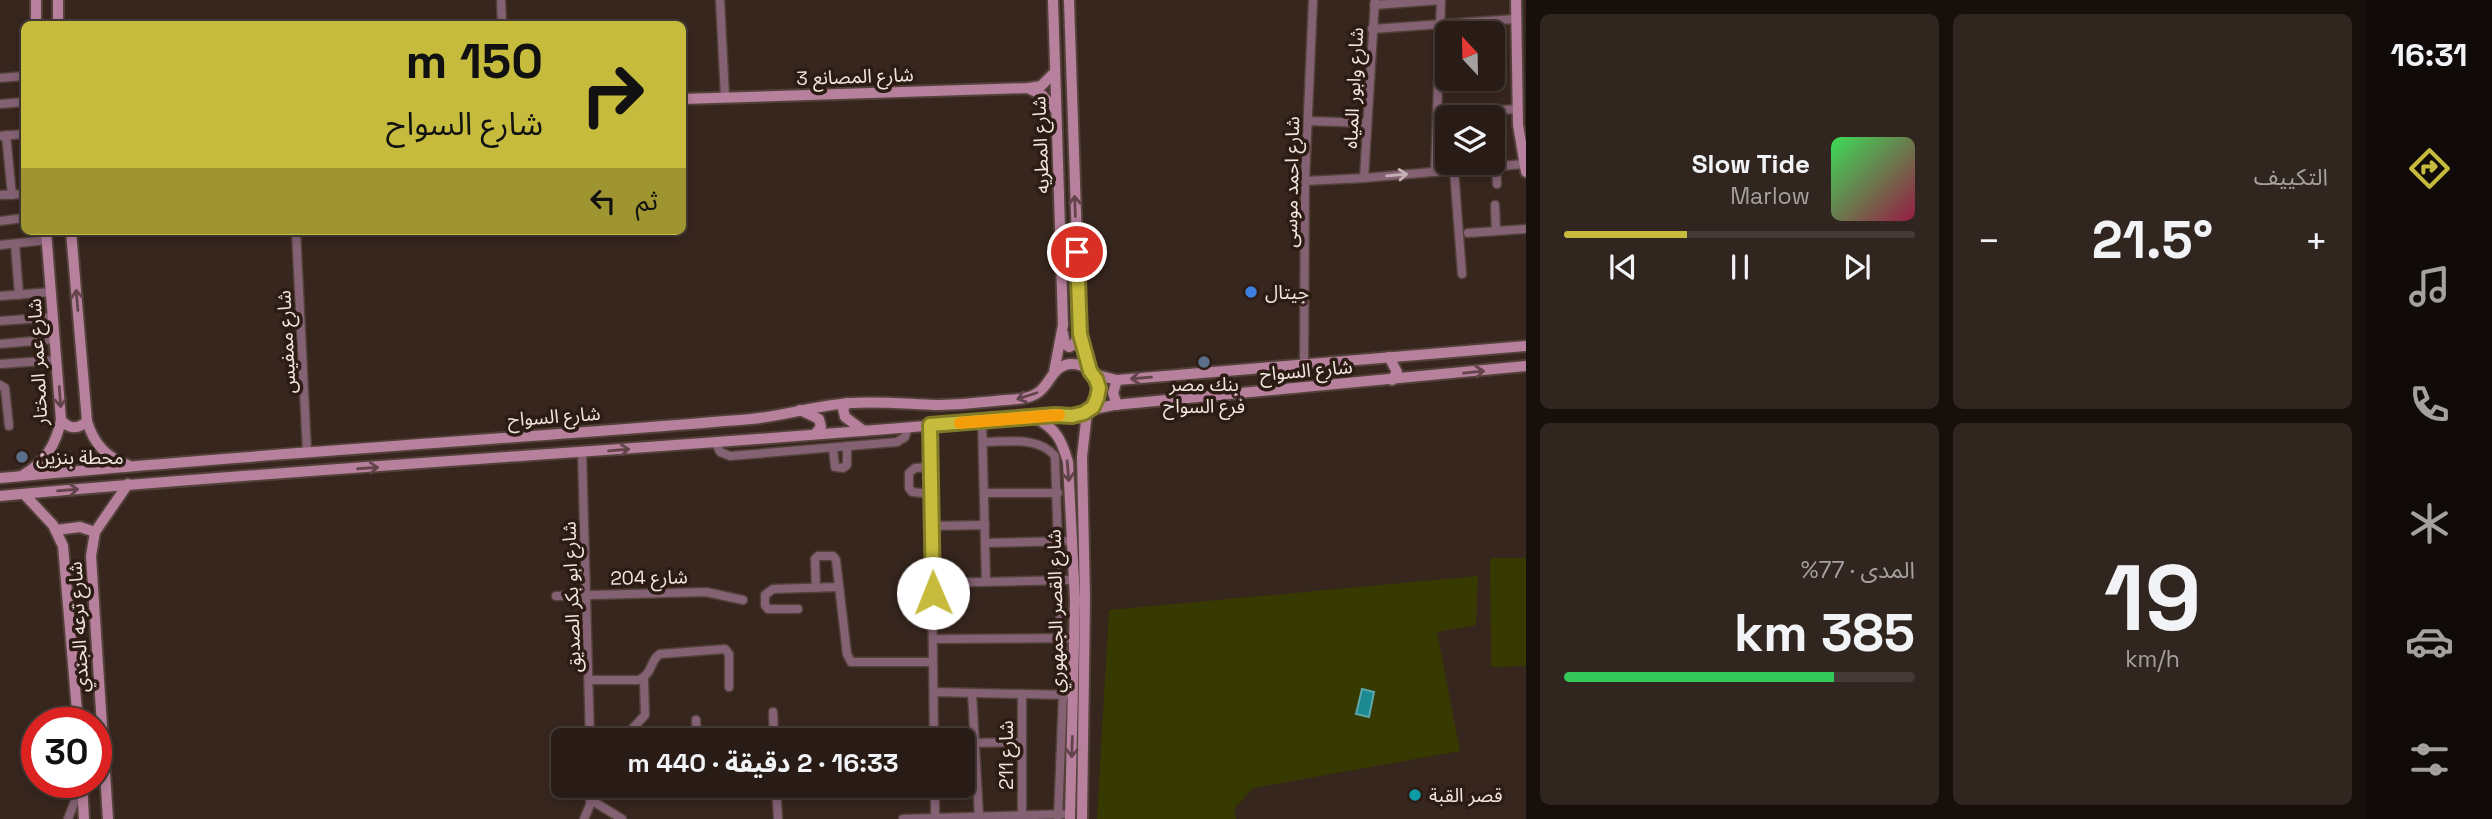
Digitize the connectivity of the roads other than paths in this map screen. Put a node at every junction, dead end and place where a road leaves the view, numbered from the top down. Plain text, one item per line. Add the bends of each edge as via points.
1 (36, 0) edge
2 (58, 0) edge
3 (501, 0) edge
4 (720, 0) edge
5 (1053, 0) edge
6 (1069, 0) edge
7 (1312, 0) edge
8 (1441, 0) edge
9 (1516, 0) edge
10 (1374, 3) edge
11 (1516, 19) junction
12 (36, 21) edge
13 (58, 21) edge
14 (502, 21) edge
15 (1440, 21) edge
16 (1486, 21) edge
17 (1435, 24) edge
18 (1372, 29) junction
19 (1520, 33) edge
20 (1055, 72) junction
21 (21, 76) edge
22 (0, 78) edge
23 (1028, 88) junction
24 (725, 97) junction
25 (686, 99) edge
26 (21, 102) edge
27 (0, 104) edge
28 (1518, 109) junction
29 (1057, 110) junction
30 (1505, 110) edge
31 (1308, 121) junction
32 (1522, 121) edge
33 (1367, 123) junction
34 (21, 134) edge
35 (3, 135) edge
36 (1525, 165) edge
37 (1505, 166) edge
38 (1435, 172) edge
39 (1454, 175) edge
40 (1496, 175) edge
41 (1364, 178) junction
42 (1305, 181) junction
43 (1497, 184) dead end
44 (21, 194) edge
45 (0, 195) edge
46 (12, 195) junction
47 (1495, 205) dead end
48 (21, 218) edge
49 (0, 220) edge
50 (1526, 229) edge
51 (1496, 231) junction
52 (1468, 233) dead end
53 (71, 235) edge
54 (296, 235) edge
55 (47, 236) edge
56 (15, 244) junction
57 (0, 245) edge
58 (1462, 274) dead end
59 (51, 292) junction
60 (19, 295) junction
61 (0, 296) edge
62 (53, 317) junction
63 (0, 321) edge
64 (1062, 331) junction
65 (1080, 334) junction
66 (55, 339) junction
67 (0, 344) edge
68 (1526, 346) edge
69 (1425, 354) junction
70 (1389, 357) junction
71 (57, 360) junction
72 (0, 364) edge
73 (1304, 364) junction
74 (1526, 366) edge
75 (1054, 372) junction
76 (1091, 372) junction
77 (1430, 376) junction
78 (1117, 380) junction
79 (1392, 380) junction
80 (0, 385) edge
81 (846, 403) junction
82 (1117, 405) junction
83 (800, 410) junction
84 (1088, 411) junction
85 (1034, 417) junction
86 (61, 420) junction
87 (87, 421) junction
88 (982, 422) junction
89 (930, 425) junction
90 (9, 426) dead end
91 (908, 427) junction
92 (864, 431) junction
93 (815, 435) junction
94 (1072, 436) junction
95 (983, 442) junction
96 (716, 443) junction
97 (846, 446) junction
98 (833, 448) junction
99 (307, 452) junction
100 (582, 453) junction
101 (265, 455) junction
102 (134, 467) junction
103 (931, 467) junction
104 (327, 470) junction
105 (277, 474) junction
106 (22, 476) junction
107 (0, 478) edge
108 (128, 484) junction
109 (1058, 492) junction
110 (984, 493) junction
111 (24, 494) junction
112 (931, 494) junction
113 (0, 496) edge
114 (985, 525) junction
115 (932, 526) junction
116 (56, 530) junction
117 (95, 532) junction
118 (1059, 541) junction
119 (1072, 541) junction
120 (985, 544) junction
121 (1060, 580) junction
122 (1074, 580) junction
123 (986, 581) junction
124 (932, 583) junction
125 (839, 587) junction
126 (816, 588) junction
127 (587, 595) junction
128 (556, 596) dead end
129 (743, 600) dead end
130 (798, 609) dead end
131 (1062, 638) junction
132 (1075, 638) junction
133 (933, 639) junction
134 (933, 662) junction
135 (642, 678) junction
136 (589, 680) junction
137 (729, 687) dead end
138 (934, 692) junction
139 (972, 693) junction
140 (1022, 694) junction
141 (1068, 695) junction
142 (77, 707) edge
143 (98, 707) edge
144 (773, 712) dead end
145 (696, 720) dead end
146 (590, 728) edge
147 (632, 728) edge
148 (696, 728) edge
149 (774, 728) edge
150 (934, 728) edge
151 (974, 728) edge
152 (1022, 742) junction
153 (975, 743) joint
154 (76, 798) edge
155 (82, 798) edge
156 (106, 798) edge
157 (777, 798) edge
158 (935, 798) edge
159 (591, 800) joint
160 (1022, 815) junction
161 (1058, 816) edge
162 (1070, 816) edge
163 (979, 817) junction
164 (935, 818) edge
165 (1007, 818) edge
166 (68, 819) edge
167 (84, 819) edge
168 (108, 819) edge
169 (584, 819) edge
170 (622, 819) edge
171 (778, 819) edge
172 (902, 819) edge
173 (911, 819) edge
174 (1082, 819) edge

1 - 12 main road
2 - 13 main road
3 - 14 street
4 - 24 street
5 - 20 main road, شارع المطريه
65 -> 6 main road, شارع المطريه
7 - 31 street, شارع احمد موسى
8 - 10 street
8 - 15 street
9 - 11 main road
10 - 18 street, شارع وابور المياه
11 - 16 street
11 - 19 main road
17 - 18 street
18 - 33 street, شارع وابور المياه
19 - 28 main road
20 - 23 main road, شارع المصانع 3 via 1041,86
20 - 29 main road, شارع المطريه
21 - 22 street
23 - 24 main road, شارع المصانع 3
23 - 29 main road
24 - 25 main road, شارع المصانع 3
26 - 27 street
28 - 30 street
28 - 32 main road
29 - 64 main road, شارع المطريه
31 - 33 street
31 - 42 street, شارع احمد موسى
32 - 36 main road
33 - 41 street, شارع وابور المياه
34 - 35 street
35 - 46 street
36 - 37 street
41 -> 38 street
39 - 58 street
40 - 43 street
41 - 42 street
42 - 73 street, شارع احمد موسى
44 - 46 street
45 - 46 street
47 - 51 street
48 - 49 street
50 - 51 street
51 - 52 street
87 -> 53 main road
54 - 99 street, شارع ممفيس
55 - 56 street
55 - 59 main road, شارع عمر المختار
56 - 57 street
56 - 60 street
59 - 60 street
59 - 62 main road, شارع عمر المختار
60 - 61 street
62 - 63 street
62 - 66 main road, شارع عمر المختار
64 - 65 main road via 1069,346
64 - 75 main road, شارع المطريه
65 - 76 main road, شارع المطريه
66 - 67 street
66 - 71 main road, شارع عمر المختار
68 - 69 main road, شارع السواح
69 - 70 main road, شارع السواح
69 - 77 main road via 1422,367
70 - 73 main road, شارع السواح
70 - 79 main road via 1397,372
71 - 72 street
71 -> 86 main road, شارع عمر المختار
73 -> 78 main road, شارع السواح
77 -> 74 main road, شارع السواح
75 - 76 main road, شارع السواح via 1072,364
75 -> 81 main road, شارع السواح via 1042,390 1016,399 935,405
76 - 78 main road, شارع السواح
76 - 84 main road via 1098,393
77 - 79 main road, شارع السواح
78 - 82 main road via 1113,393
79 - 82 main road, شارع السواح
80 - 90 street via 5,388
81 - 83 main road, شارع السواح
81 - 92 main road via 845,417
82 - 84 main road, شارع السواح
83 - 93 main road via 819,419 821,427
83 - 99 main road, شارع السواح via 748,419
84 - 85 main road, شارع السواح
84 - 94 main road, شارع القصر الجمهوري
85 - 88 main road, شارع السواح
85 - 94 main road via 1054,431
86 - 87 main road via 73,428
86 - 106 main road, شارع عمر المختار via 49,453
87 - 102 main road via 103,451
88 - 89 main road, شارع السواح
88 - 95 street
89 - 91 main road, شارع السواح
89 - 103 street
91 - 92 main road, شارع السواح
91 - 97 street via 897,442
92 - 93 main road, شارع السواح
93 - 96 main road, شارع السواح
94 -> 119 main road, شارع القصر الجمهوري via 1068,462
94 - 174 main road, شارع القصر الجمهوري via 1085,598
95 - 109 street via 1037,442 1048,447 1055,456
95 - 110 street
96 - 98 street via 720,452 730,456
100 -> 96 main road, شارع السواح
97 - 98 street
97 - 98 street via 848,465 843,468 835,467
99 - 101 main road, شارع السواح
99 - 104 main road via 307,464
104 -> 100 main road, شارع السواح
100 - 127 street, شارع ابو بكر الصديق
101 - 102 main road, شارع السواح
101 - 105 main road via 283,466
102 - 106 main road, شارع السواح
103 - 112 street
103 - 112 street via 909,473 912,492
104 - 105 main road, شارع السواح
105 - 108 main road, شارع السواح
106 - 107 main road, شارع السواح
111 -> 108 main road, شارع السواح
108 - 117 main road, شارع ترعه الجندي
109 - 110 street
109 - 118 street
110 - 114 street
111 - 113 main road, شارع السواح
111 - 116 main road, شارع ترعه الجندي
112 - 115 street
114 - 115 street
114 - 120 street
115 - 124 street
116 - 117 main road via 72,527
116 - 142 main road, شارع ترعه الجندي via 65,554
117 - 143 main road, شارع ترعه الجندي via 91,556
118 - 119 street
118 - 120 street
118 - 121 street
119 - 122 main road, شارع القصر الجمهوري
120 - 123 street
121 - 122 street
121 - 123 street
121 - 131 street
122 - 132 main road, شارع القصر الجمهوري
123 - 124 street
124 - 133 street
125 - 126 street
125 - 126 street via 836,560 830,555 815,559
125 - 134 street via 847,654 854,663
126 - 130 street via 773,589 765,595 768,608
127 - 128 street, شارع 204
127 - 129 street, شارع 204 via 706,592
127 - 136 street, شارع ابو بكر الصديق
131 - 132 street
131 - 133 street
131 - 141 street
132 - 141 main road, شارع القصر الجمهوري
133 - 134 street
134 - 138 street
135 - 136 street
135 - 137 street via 660,654 725,649
135 - 147 street via 646,683 645,716
136 - 146 street, شارع ابو بكر الصديق
138 - 139 street
138 - 150 street
139 - 140 street
139 - 151 street
140 - 141 street
140 - 152 street, شارع 211
141 - 161 street
141 -> 162 main road, شارع القصر الجمهوري
144 - 149 street
145 - 148 street
152 - 153 street
152 - 160 street, شارع 211
153 - 163 street
154 - 166 street
155 - 167 main road
156 - 168 main road, شارع ترعه الجندي
157 - 171 street
158 - 164 street
159 - 169 street
159 - 170 street
160 - 161 street
160 - 165 street
161 - 162 street
163 - 164 street
163 - 165 street
164 - 173 street
172 - 173 street

